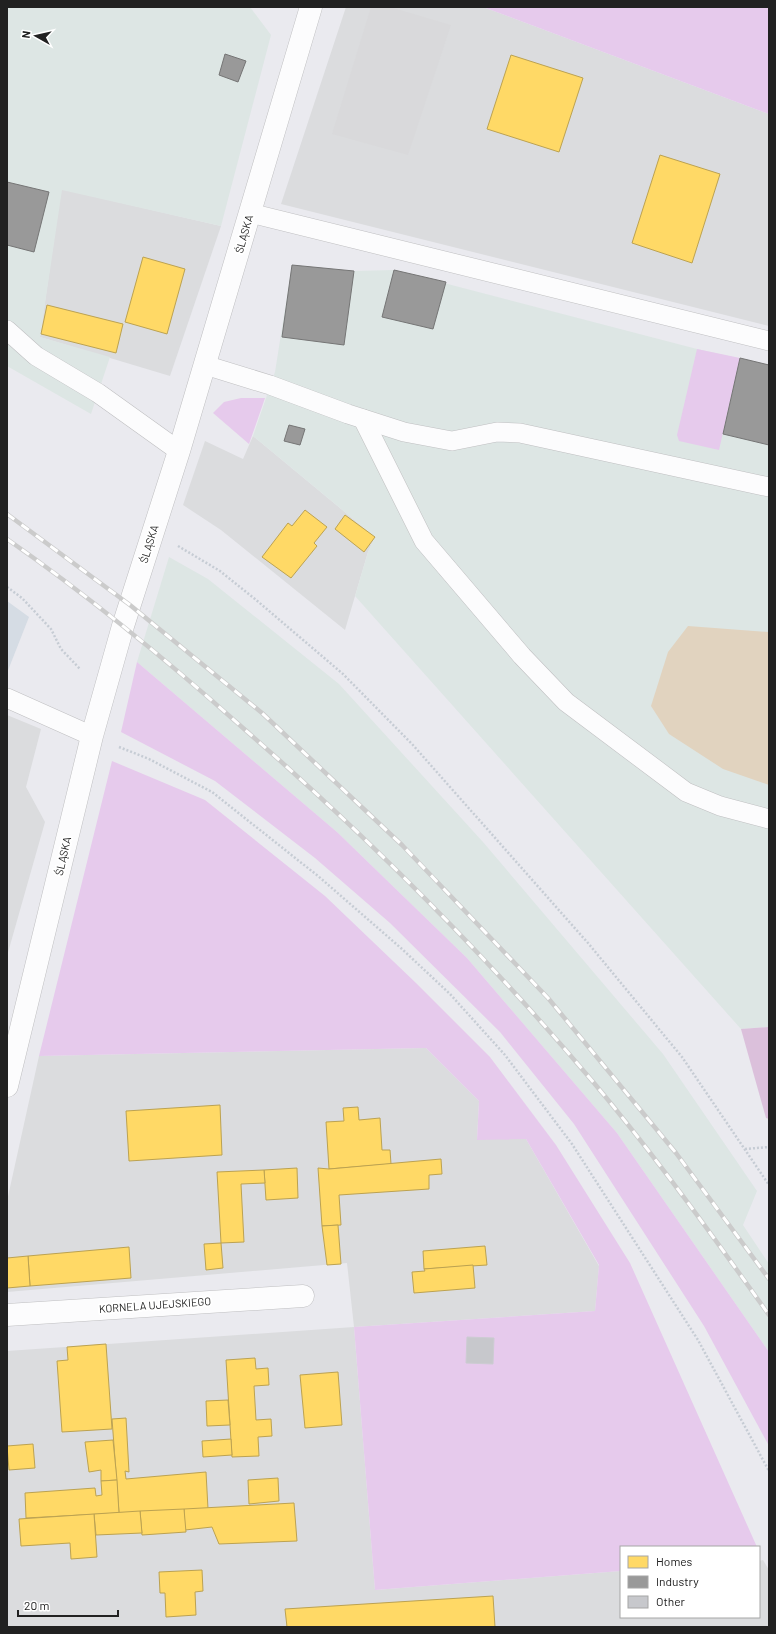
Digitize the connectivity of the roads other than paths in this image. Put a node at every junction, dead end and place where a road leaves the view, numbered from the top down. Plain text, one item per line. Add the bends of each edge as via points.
1 (311, 7) edge
2 (250, 213) junction
3 (7, 330) edge
4 (769, 341) edge
5 (205, 365) junction
6 (364, 419) junction
7 (179, 451) junction
8 (769, 487) edge
9 (7, 698) edge
10 (92, 736) junction
11 (769, 819) edge
12 (7, 1086) edge
13 (303, 1296) dead end
14 (7, 1315) edge

1 - 2 street, ŚLĄSKA
2 - 4 lane
2 - 5 street, ŚLĄSKA
3 - 7 lane via 36,356 98,393
5 - 6 lane
5 - 7 street, ŚLĄSKA
6 - 8 lane via 404,432 452,441 497,432 520,433
6 - 11 lane via 424,541 522,656 566,702 686,792 720,806
7 - 10 street, ŚLĄSKA
9 - 10 lane
10 - 12 street, ŚLĄSKA
13 - 14 street, KORNELA UJEJSKIEGO

